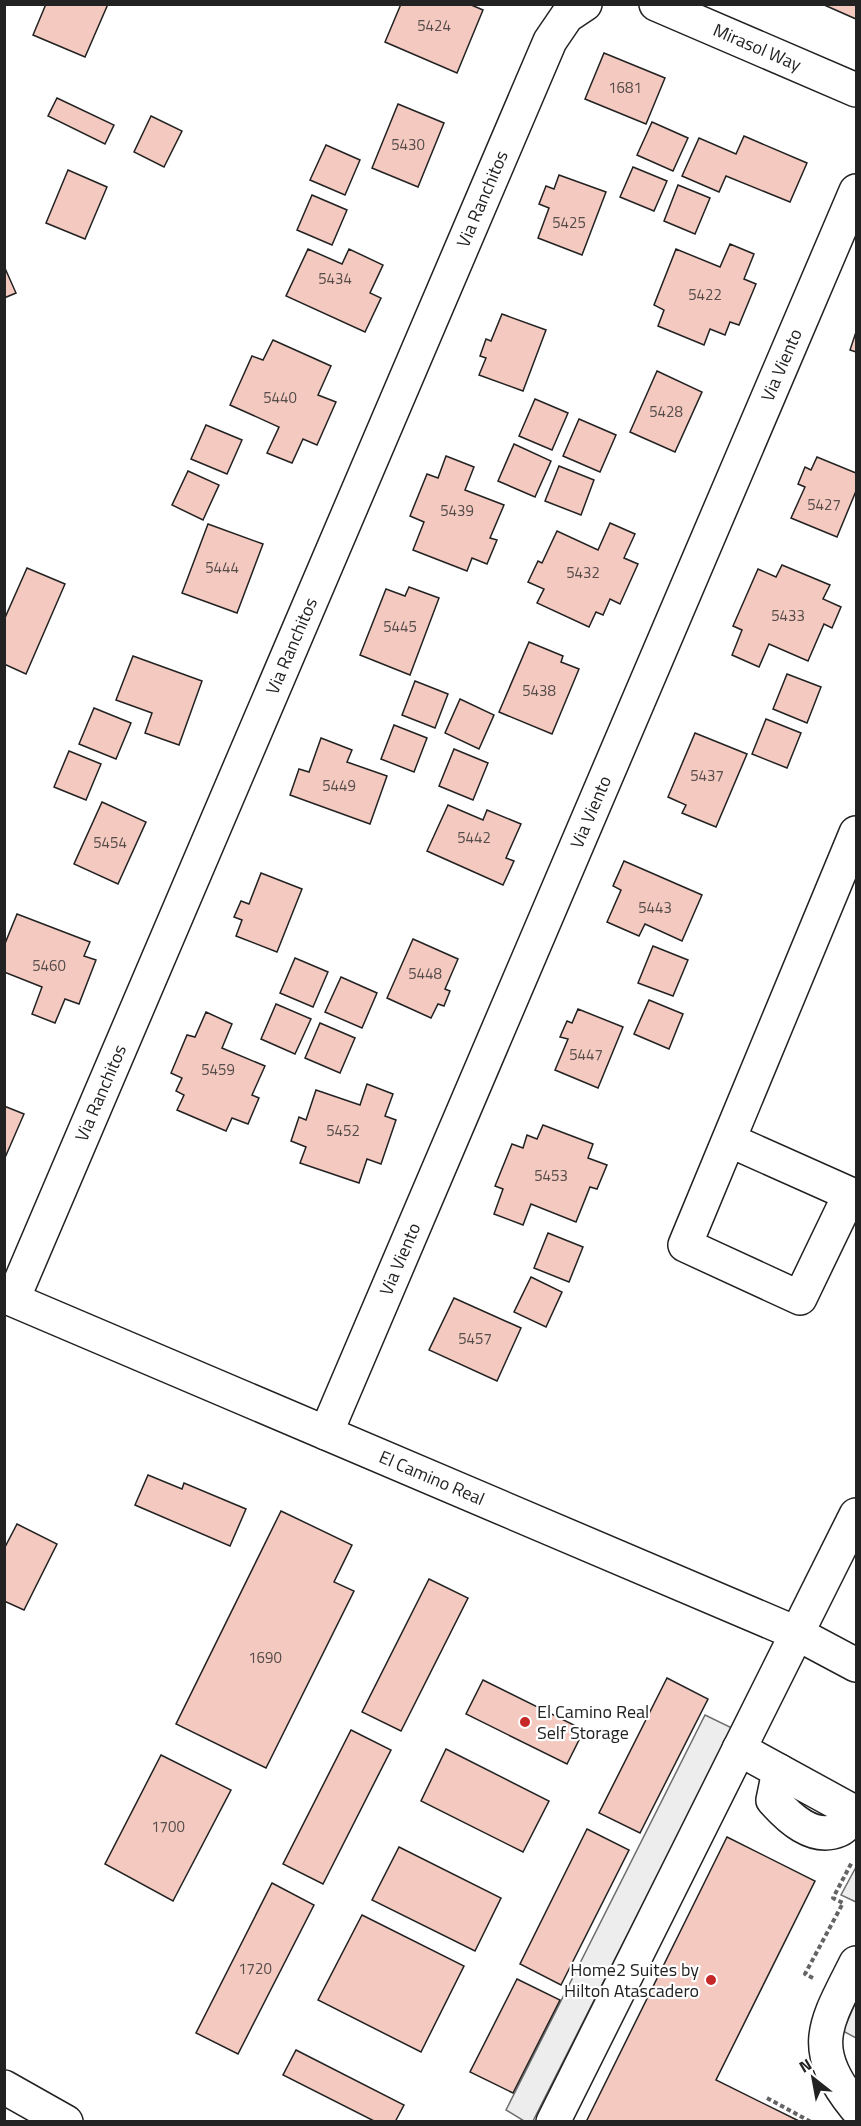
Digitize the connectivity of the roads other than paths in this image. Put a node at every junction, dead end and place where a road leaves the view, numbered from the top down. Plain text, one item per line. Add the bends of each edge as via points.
1 (585, 4) edge
2 (656, 4) edge
3 (856, 90) edge
4 (856, 191) edge
5 (856, 833) edge
6 (729, 1140) junction
7 (9, 1297) edge
8 (326, 1432) junction
9 (856, 1515) edge
10 (796, 1633) junction
11 (856, 1665) edge
12 (739, 1749) junction
13 (856, 1813) edge
14 (856, 1963) edge
15 (4, 2087) edge
16 (856, 2108) edge
17 (66, 2121) edge
18 (553, 2121) edge

1 - 7 main road, Via Ranchitos via 567,16 550,40
2 - 3 main road, Mirasol Way
4 - 8 main road, Via Viento
5 - 6 main road
6 - 6 main road via 685,1245 800,1298 850,1194
7 - 8 main road, El Camino Real
8 - 10 main road, El Camino Real
9 - 10 main road
10 - 11 main road, El Camino Real
10 - 12 main road
12 - 13 main road
12 - 18 main road
14 - 16 main road via 830,2015 824,2038 832,2073
15 - 17 main road

